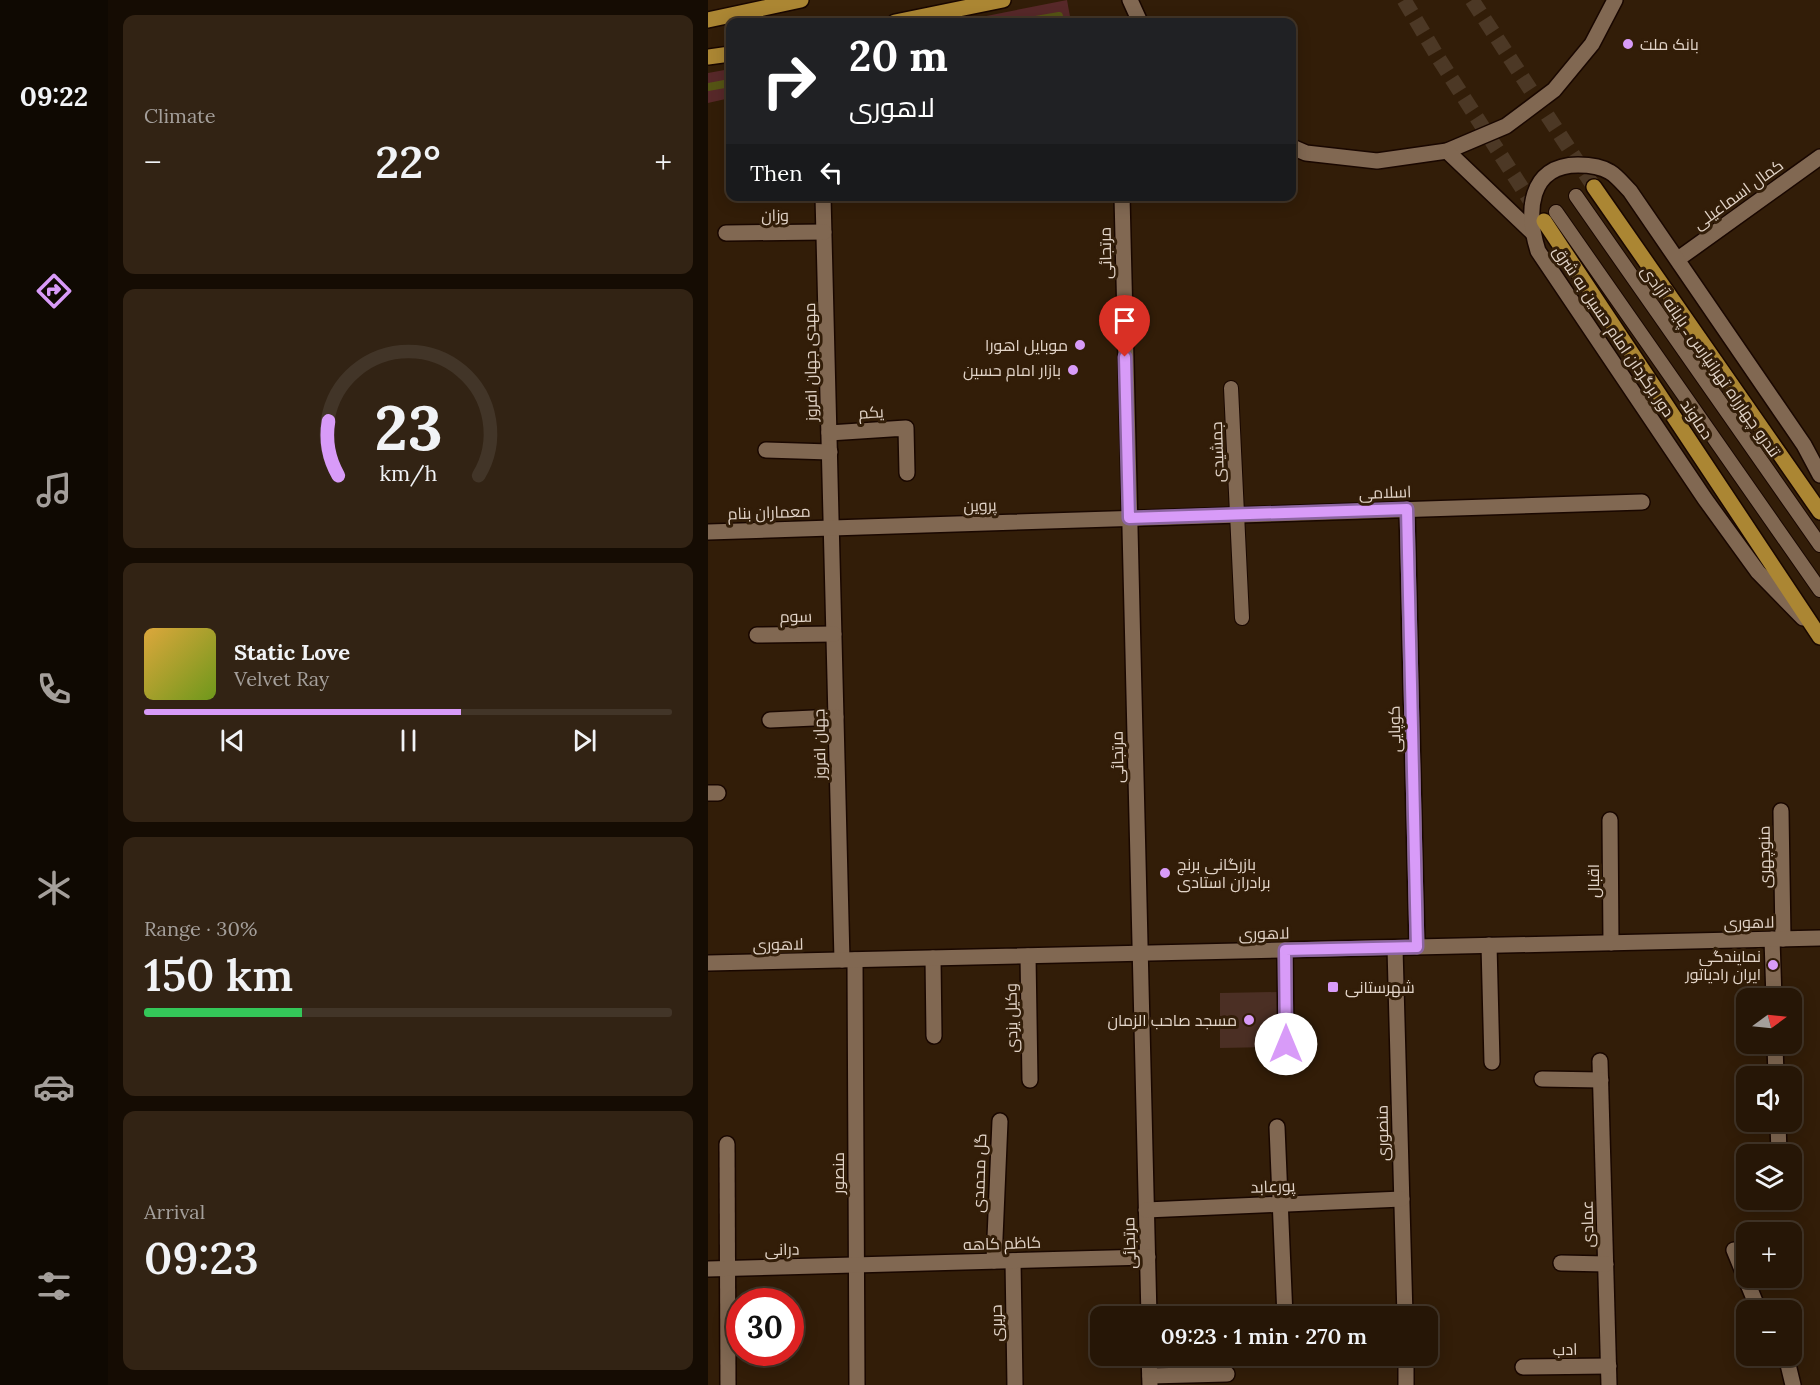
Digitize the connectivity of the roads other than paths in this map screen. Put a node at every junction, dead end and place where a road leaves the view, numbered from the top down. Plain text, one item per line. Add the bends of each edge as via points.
1 (801, 0) edge
2 (1003, 0) edge
3 (1130, 0) edge
4 (1615, 0) edge
5 (915, 18) edge
6 (1138, 18) edge
7 (708, 20) edge
8 (726, 55) edge
9 (708, 57) edge
10 (1296, 149) edge
11 (1447, 150) junction
12 (1820, 157) edge
13 (1594, 187) tunnel mouth
14 (1576, 196) dead end
15 (823, 201) edge
16 (1122, 201) edge
17 (1556, 212) dead end
18 (1538, 227) junction
19 (824, 232) junction
20 (726, 233) dead end
21 (1678, 259) junction
22 (1231, 388) dead end
23 (829, 433) junction
24 (766, 450) dead end
25 (830, 452) junction
26 (907, 473) dead end
27 (1820, 475) edge
28 (1642, 502) dead end
29 (1407, 509) junction
30 (1820, 512) edge
31 (1236, 515) junction
32 (1129, 518) junction
33 (831, 528) junction
34 (708, 532) edge
35 (1820, 545) edge
36 (1820, 590) edge
37 (1242, 618) dead end
38 (834, 634) junction
39 (758, 635) dead end
40 (1820, 636) edge
41 (836, 717) junction
42 (770, 720) dead end
43 (1781, 811) dead end
44 (1610, 820) dead end
45 (1820, 938) edge
46 (1778, 939) junction
47 (1611, 943) junction
48 (1489, 945) junction
49 (1417, 947) junction
50 (1395, 948) junction
51 (1285, 950) junction
52 (1140, 954) junction
53 (1028, 956) junction
54 (933, 958) junction
55 (849, 960) junction
56 (708, 963) edge
57 (1775, 988) edge
58 (934, 1036) dead end
59 (1286, 1044) dead end
60 (1600, 1061) dead end
61 (1492, 1062) dead end
62 (1542, 1079) dead end
63 (1030, 1080) dead end
64 (1601, 1080) junction
65 (1000, 1121) dead end
66 (1277, 1127) dead end
67 (727, 1144) dead end
68 (1402, 1199) junction
69 (1281, 1204) junction
70 (1146, 1210) junction
71 (1734, 1250) dead end
72 (1148, 1257) junction
73 (994, 1261) junction
74 (1013, 1261) junction
75 (1561, 1263) dead end
76 (1606, 1264) junction
77 (856, 1265) junction
78 (729, 1268) junction
79 (708, 1269) edge
80 (1754, 1300) edge
81 (1149, 1306) edge
82 (1285, 1306) edge
83 (1405, 1306) edge
84 (1149, 1366) edge
85 (1406, 1366) edge
86 (1609, 1366) junction
87 (1788, 1366) edge
88 (1523, 1367) dead end
89 (1227, 1374) dead end
90 (1150, 1381) edge
91 (728, 1385) edge
92 (857, 1385) edge
93 (1015, 1385) edge
94 (1406, 1385) edge
95 (1609, 1385) edge
96 (1793, 1385) edge

1 - 7 main road
2 - 5 main road
3 - 6 street
4 - 11 street via 1593,44 1554,90 1506,126
8 - 9 main road
10 - 11 street via 1377,161
11 - 18 street
12 - 21 street, کمال اسماعیلی
13 - 30 main road
14 - 35 lane, تندرو چهارراه تهرانپارس ـ پایانه آزادی
15 - 19 street, مهدی جهان افروز
16 - 32 street, مرتجائی
17 - 36 lane
18 - 21 street, دور برگردان امام حسین به شرق via 1531,211 1544,176 1563,165 1586,165 1610,172 1630,191
18 - 40 main road, دماوند
18 - 40 street, دور برگردان امام حسین به شرق via 1538,251 1705,499 1758,572
19 - 20 street, وزان
19 - 23 street, مهدی جهان افروز
21 - 27 street, دور برگردان امام حسین به شرق
22 - 31 lane, جمشیدی
23 - 25 street, مهدی جهان افروز
23 - 26 street, یکم via 906,428
24 - 25 street
25 - 33 street, مهدی جهان افروز
28 - 29 street, اسلامی
29 - 31 street, اسلامی
29 - 49 street, کوپایی
31 - 32 street, اسلامی
31 - 37 lane, جمشیدی
32 - 33 street, پروین
32 - 52 street, مرتجائی
33 - 34 street, معماران بنام
33 - 38 street, جهان افروز
38 - 39 street, سوم
38 - 41 street, جهان افروز
41 - 42 street
41 - 55 street, جهان افروز
43 - 46 street, منوچهری
44 - 47 street, اقبال
45 - 46 street, لاهوری
46 - 47 street, لاهوری
46 - 57 street, منوچهری
47 - 48 street, لاهوری
48 - 49 street, لاهوری
48 - 61 street
49 - 50 street, لاهوری
50 - 51 street, لاهوری
50 - 68 street, منصوری
51 - 52 street, لاهوری
51 - 59 street
52 - 53 street, لاهوری
52 - 70 street, مرتجائی
53 - 54 street, لاهوری
53 - 63 street, وکیل یزدی
54 - 55 street, لاهوری
54 - 58 street
55 - 56 street, لاهوری
55 - 77 street, منصور
60 - 64 street, عمادی
62 - 64 street
64 - 76 street, عمادی
65 - 73 street, گل محمدی
66 - 69 street
67 - 78 street
68 - 69 street, پورعابد
68 - 83 street, منصوری
69 - 70 street, پورعابد
69 - 82 street
70 - 72 street, مرتجائی
71 - 80 street
72 - 74 street, کاظم کاهه
72 - 81 street, مرتجائی
73 - 74 street, کاظم کاهه
73 - 77 street, کاظم کاهه
74 - 93 street, حریری
75 - 76 street
76 - 86 street, عمادی
77 - 78 street, درانی
77 - 92 street, منصور
78 - 79 street, درانی
78 - 91 street
84 - 90 street
85 - 94 street
86 - 88 street, ادب
86 - 95 street, عمادی
87 - 96 street
89 - 90 street

